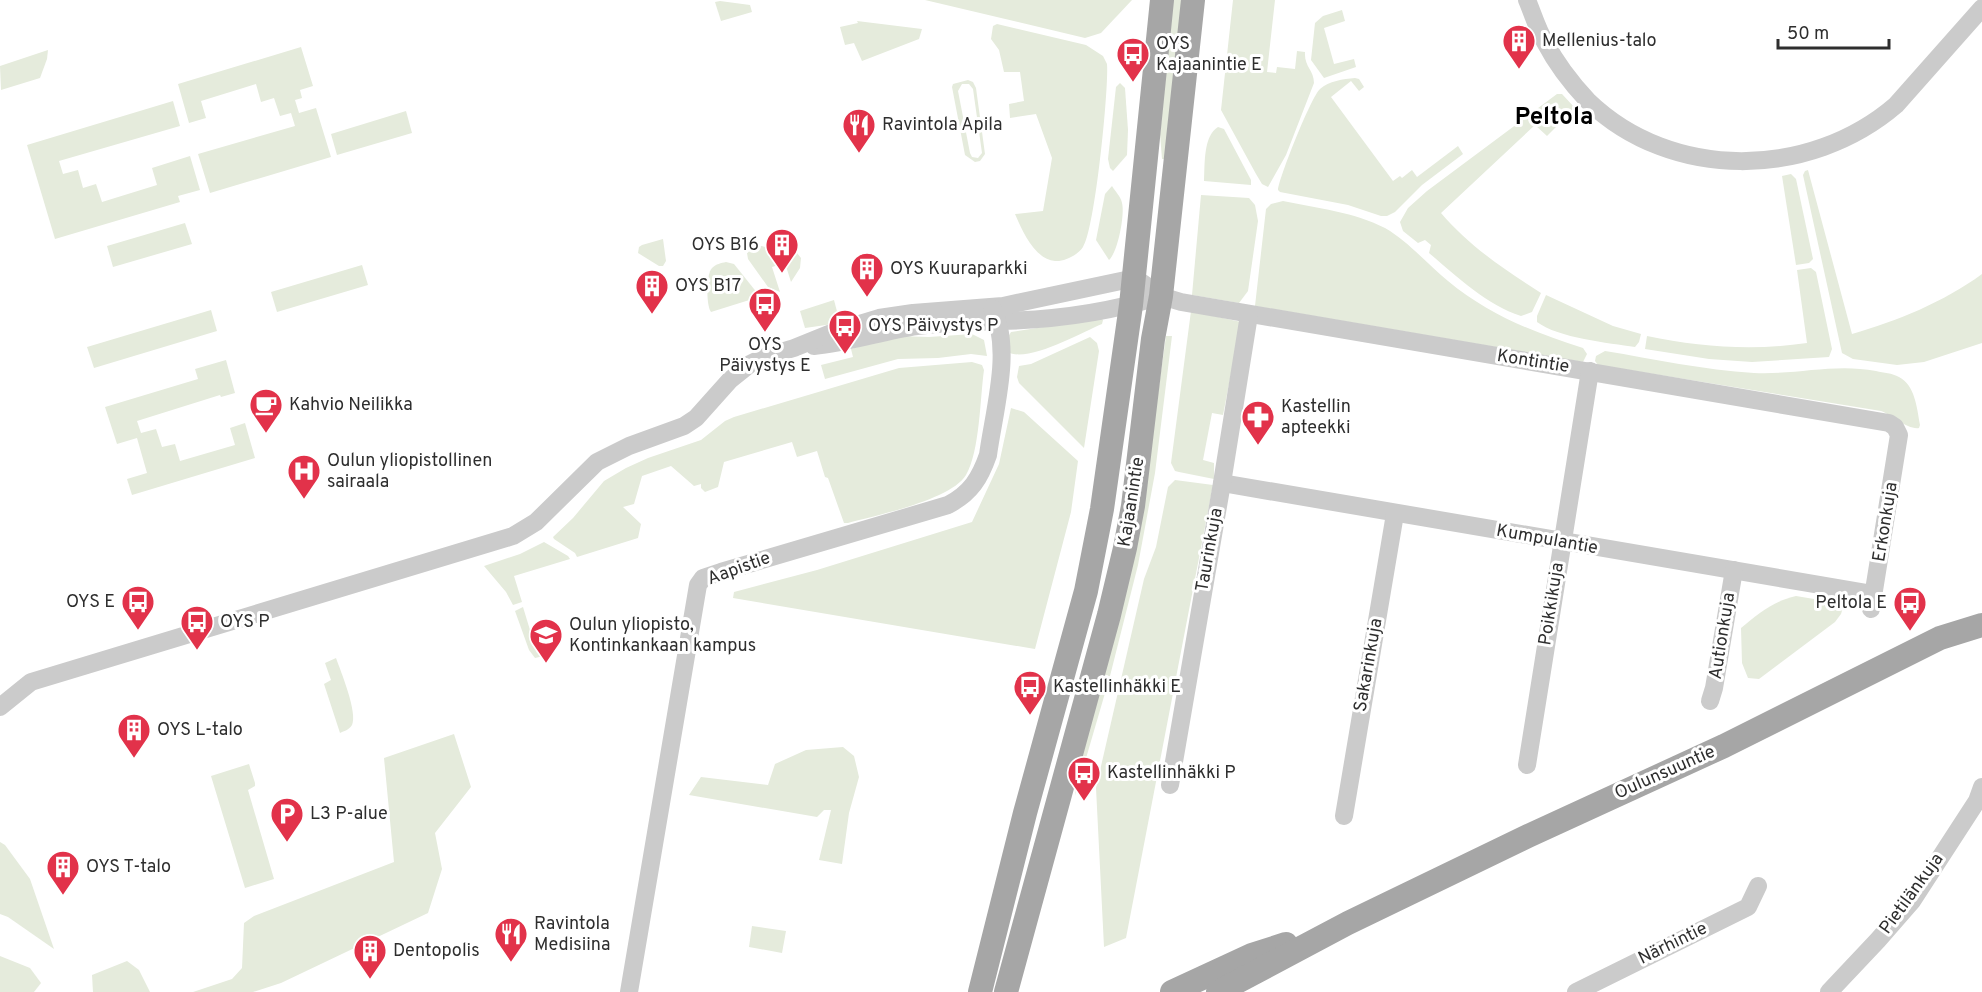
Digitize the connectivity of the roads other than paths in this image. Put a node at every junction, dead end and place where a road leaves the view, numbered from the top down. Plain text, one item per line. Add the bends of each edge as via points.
1 (1162, 0) edge
2 (1193, 0) edge
3 (1527, 0) edge
4 (1982, 8) edge
5 (1135, 278) junction
6 (1161, 296) junction
7 (1131, 305) junction
8 (998, 312) junction
9 (1249, 315) junction
10 (1590, 371) junction
11 (1899, 435) joint
12 (1222, 483) junction
13 (1395, 513) junction
14 (1561, 543) junction
15 (1734, 570) junction
16 (1872, 601) joint
17 (1982, 625) edge
18 (1710, 700) dead end
19 (0, 707) edge
20 (1527, 765) dead end
21 (1170, 785) dead end
22 (1980, 797) edge
23 (1344, 816) dead end
24 (1758, 886) dead end
25 (1242, 978) edge
26 (629, 992) edge
27 (980, 992) edge
28 (1006, 992) edge
29 (1172, 992) edge
30 (1218, 992) edge
31 (1576, 992) edge
32 (1829, 992) edge

1 - 5 main road, Kajaanintie
2 - 6 main road, Kajaanintie
3 - 4 street via 1544,42 1570,80 1621,126 1656,144 1688,154 1750,162 1795,157 1861,131 1903,98
5 - 6 street
5 - 7 main road, Kajaanintie
5 - 8 street
6 - 7 street
6 - 9 street, Kontintie
6 - 28 main road, Kajaanintie via 1125,548
7 - 8 street via 1062,316
7 - 27 main road, Kajaanintie via 1086,591
8 - 19 street via 913,313 879,318 764,357 730,380 684,426 597,462 536,522 513,536 31,682
8 - 26 street, Aapistie via 1002,358 988,455 970,491 948,505 721,572 703,578 698,585
9 - 10 street, Kontintie
9 - 12 street, Taurinkuja
10 - 11 street, Kontintie via 1889,423
10 - 14 street, Poikkikuja
11 - 16 street, Erkonkuja
12 - 13 street, Kumpulantie
12 - 21 street, Taurinkuja
13 - 14 street, Kumpulantie
13 - 23 street, Sakarinkuja
14 - 15 street, Kumpulantie
14 - 20 street, Poikkikuja
15 - 16 street, Kumpulantie
15 - 18 street, Autionkuja
17 - 25 main road, Oulunsuuntie via 1940,638 1724,746 1348,923
22 - 32 street, Pietilänkuja via 1912,901
24 - 31 street, Närhintie via 1748,907
25 - 29 main road, Oulunsuuntie
25 - 30 main road, Oulunsuuntie

